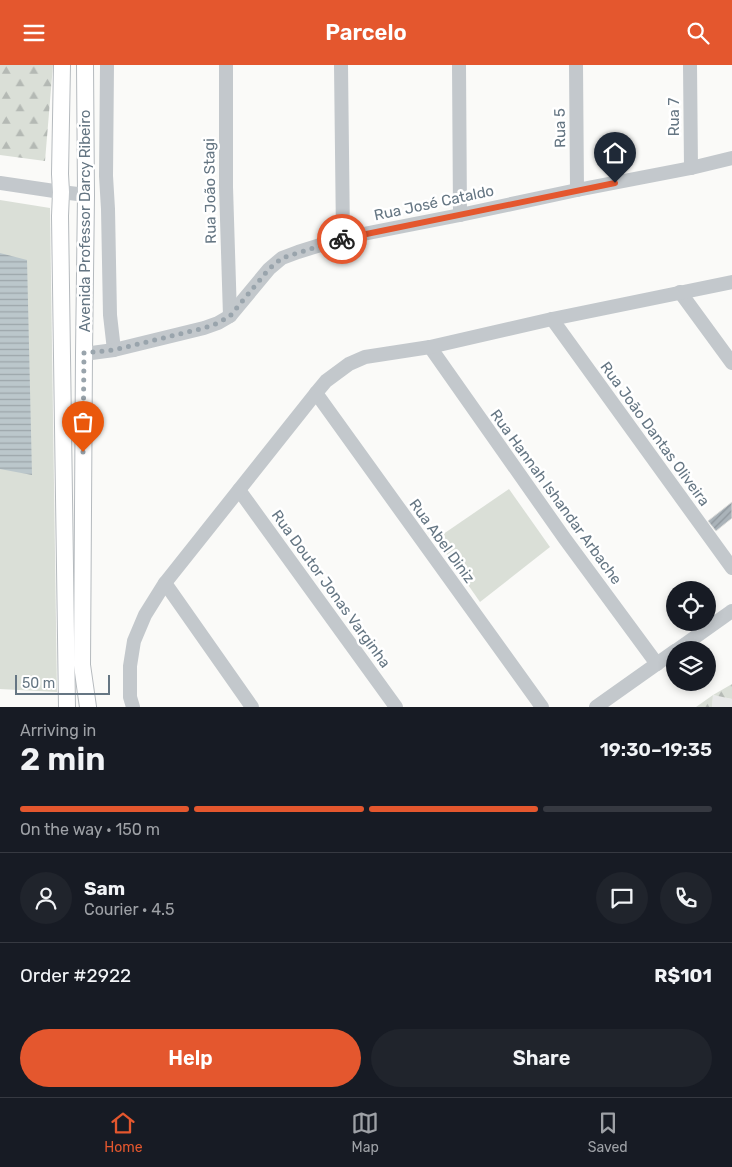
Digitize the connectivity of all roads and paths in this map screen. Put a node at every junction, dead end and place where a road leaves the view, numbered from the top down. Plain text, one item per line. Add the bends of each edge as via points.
1 (62, 65) edge
2 (85, 65) edge
3 (107, 65) edge
4 (226, 65) edge
5 (341, 65) edge
6 (459, 65) edge
7 (576, 65) edge
8 (690, 65) edge
9 (732, 158) edge
10 (691, 168) junction
11 (0, 183) edge
12 (577, 190) junction
13 (61, 193) junction
14 (86, 195) junction
15 (460, 215) junction
16 (343, 239) junction
17 (732, 282) edge
18 (680, 292) junction
19 (230, 316) junction
20 (552, 319) junction
21 (430, 347) junction
22 (114, 350) junction
23 (84, 353) junction
24 (732, 363) edge
25 (316, 393) junction
26 (239, 490) junction
27 (732, 568) edge
28 (165, 583) junction
29 (732, 611) edge
30 (690, 641) edge
31 (666, 658) edge
32 (657, 664) junction
33 (67, 707) edge
34 (88, 707) edge
35 (132, 707) edge
36 (252, 707) edge
37 (396, 707) edge
38 (542, 707) edge
39 (596, 707) edge

1 - 13 main road, Avenida Professor Darcy Ribeiro
2 - 14 main road, Avenida Professor Darcy Ribeiro
3 - 22 street via 106,176
4 - 19 street, Rua João Stagi
5 - 16 street
6 - 15 street
7 - 12 street, Rua 5
8 - 10 street, Rua 7
9 - 10 street, Rua José Cataldo
10 - 12 street, Rua José Cataldo
11 - 13 street
12 - 15 street, Rua José Cataldo
13 - 14 street
13 - 33 main road, Avenida Professor Darcy Ribeiro
14 - 23 main road, Avenida Professor Darcy Ribeiro
15 - 16 street, Rua José Cataldo
16 - 19 street, Rua José Cataldo via 282,258
17 - 18 street
18 - 20 street
18 - 24 street
19 - 22 street, Rua José Cataldo via 204,328
20 - 21 street
20 - 27 street, Rua João Dantas Oliveira
21 - 25 street via 365,357 349,364
21 - 32 street, Rua Hannah Ishandar Arbache
22 - 23 street, Rua José Cataldo
23 - 34 main road, Avenida Professor Darcy Ribeiro via 82,665
25 - 26 street
25 - 38 street, Rua Abel Diniz
26 - 28 street
26 - 37 street, Rua Doutor Jonas Varginha
28 - 35 street via 145,615 134,641 130,666
28 - 36 street
29 - 30 street
31 - 32 street
32 - 39 street

